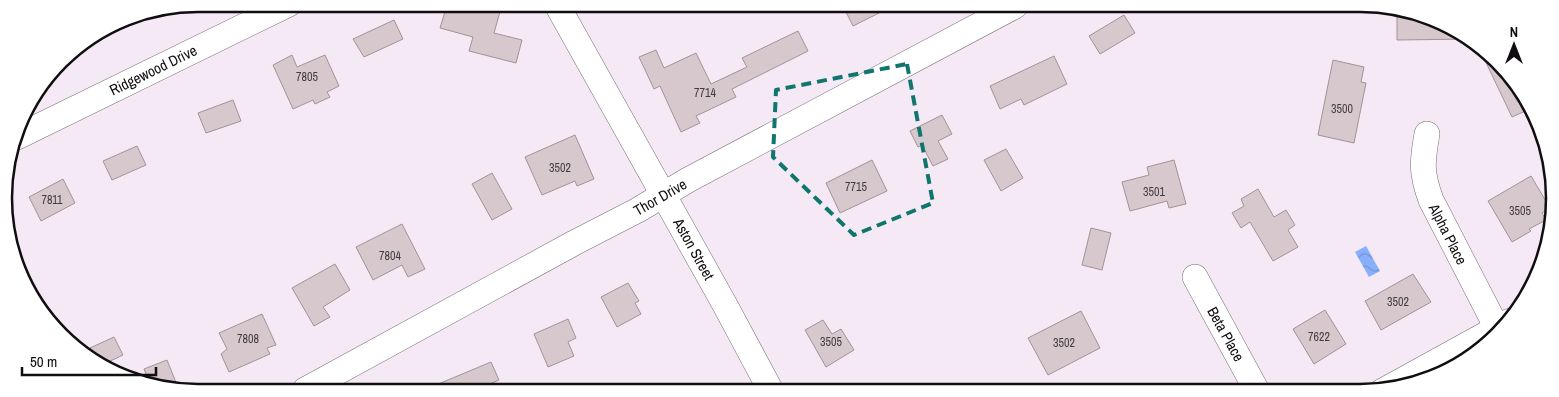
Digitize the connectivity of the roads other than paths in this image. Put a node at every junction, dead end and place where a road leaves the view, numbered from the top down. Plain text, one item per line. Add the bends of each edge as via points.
1 (273, 12) edge
2 (561, 12) edge
3 (1004, 12) edge
4 (24, 133) edge
5 (1427, 134) dead end
6 (664, 195) junction
7 (1195, 277) dead end
8 (1501, 320) edge
9 (1490, 332) edge
10 (1404, 379) edge
11 (316, 384) edge
12 (767, 384) edge
13 (1253, 384) edge

1 - 4 street, Ridgewood Drive
2 - 6 street, Aston Street
3 - 6 street, Thor Drive
5 - 8 street, Alpha Place via 1422,162 1430,200
6 - 11 street, Thor Drive
6 - 12 street, Aston Street
7 - 13 street, Beta Place
9 - 10 street

